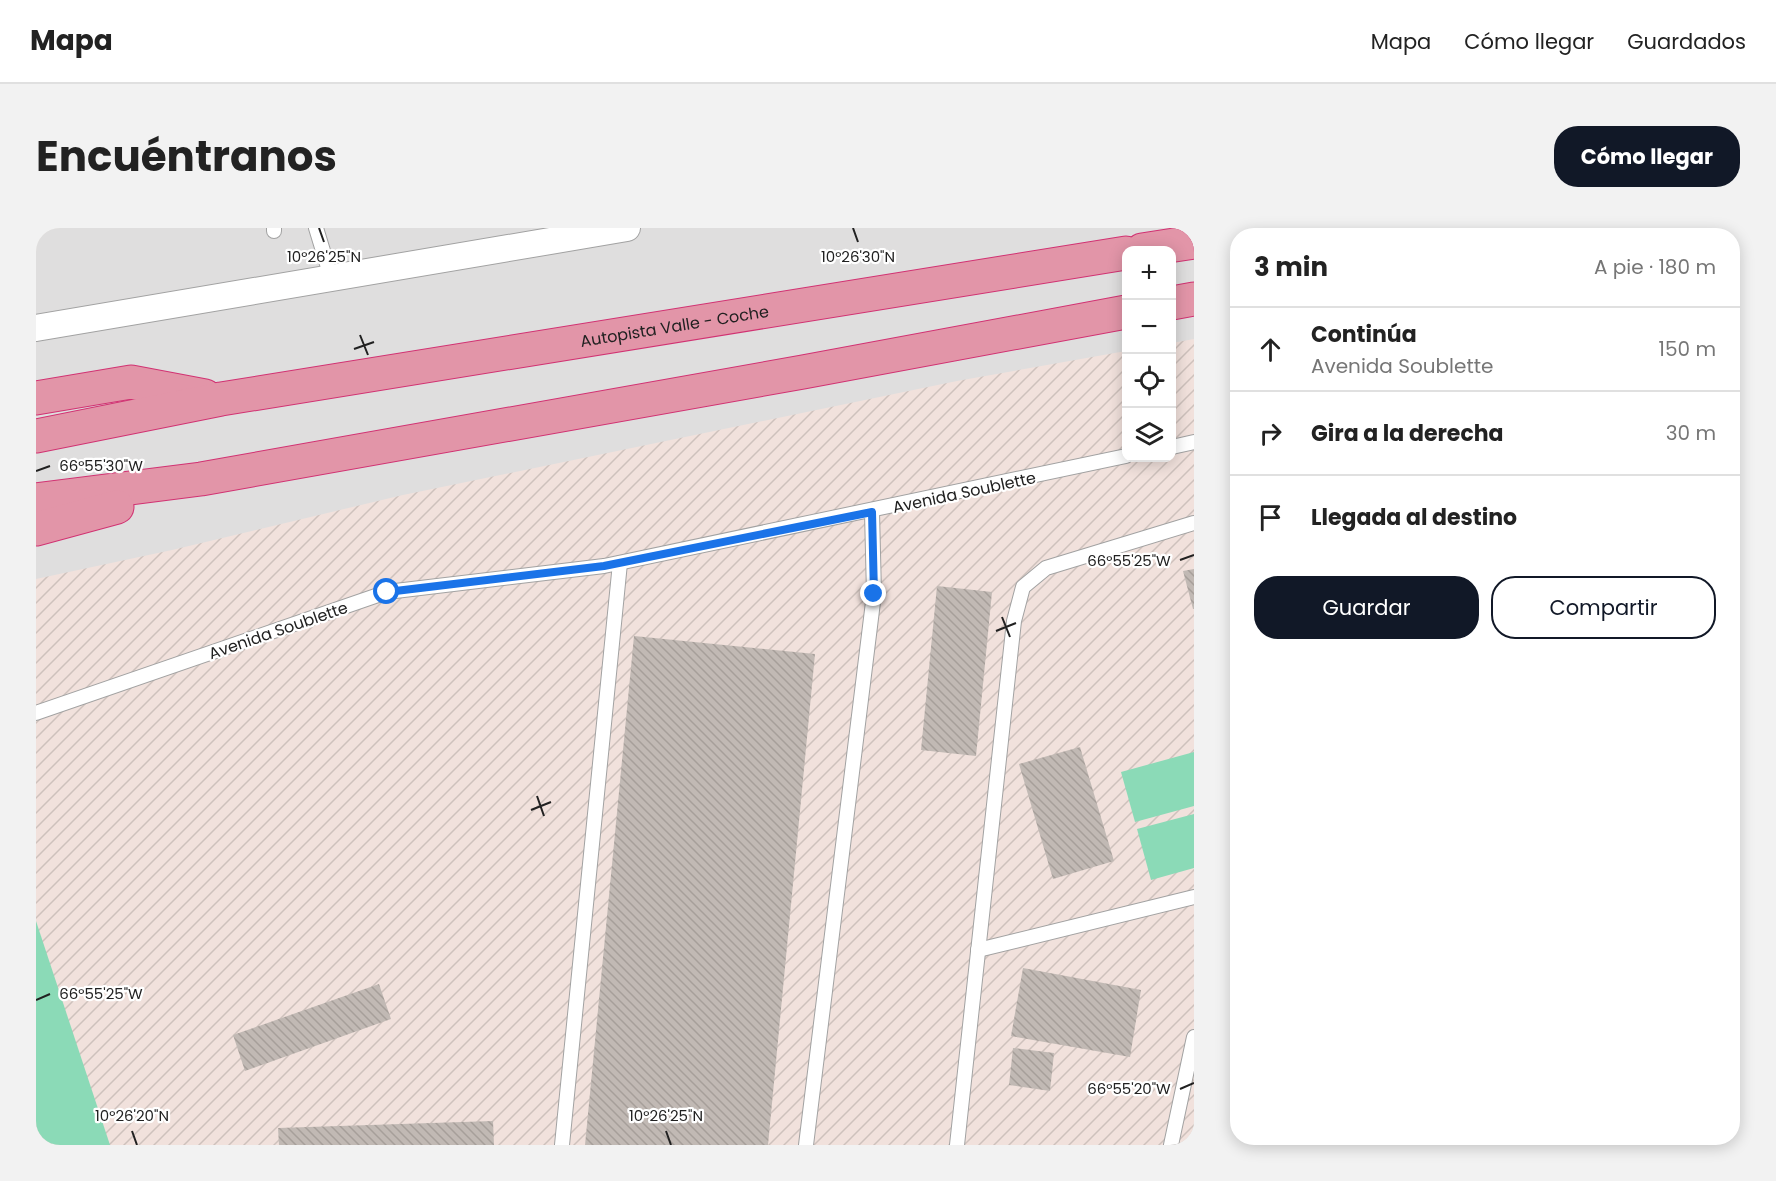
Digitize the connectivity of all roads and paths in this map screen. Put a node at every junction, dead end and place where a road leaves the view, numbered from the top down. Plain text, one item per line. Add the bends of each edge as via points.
1 (316, 228) edge
2 (627, 228) edge
3 (1194, 242) edge
4 (1168, 246) edge
5 (1122, 254) edge
6 (331, 277) junction
7 (1194, 299) edge
8 (1176, 302) edge
9 (1122, 313) edge
10 (36, 328) edge
11 (36, 398) edge
12 (221, 399) junction
13 (36, 436) edge
14 (1194, 442) edge
15 (1176, 446) edge
16 (1122, 457) edge
17 (258, 469) junction
18 (36, 500) edge
19 (872, 512) junction
20 (1194, 523) edge
21 (36, 529) edge
22 (620, 562) junction
23 (36, 713) edge
24 (1194, 897) edge
25 (978, 950) junction
26 (1194, 1037) edge
27 (562, 1145) edge
28 (806, 1145) edge
29 (957, 1145) edge
30 (1171, 1145) edge

1 - 6 lane
2 - 6 street
3 - 4 highway
5 - 12 highway, Autopista Valle - Coche
6 - 10 street
7 - 8 highway
9 - 17 highway
11 - 12 highway via 131,382
12 - 13 highway, Autopista Valle - Coche
14 - 15 lane
16 - 19 lane, Avenida Soublette
17 - 18 highway
17 - 21 highway
19 - 22 lane, Avenida Soublette
19 - 28 lane via 874,594
20 - 25 lane via 1046,568 1023,587 1014,621
22 - 23 lane, Avenida Soublette via 387,592
22 - 27 lane
24 - 25 lane
25 - 29 lane
26 - 30 lane

